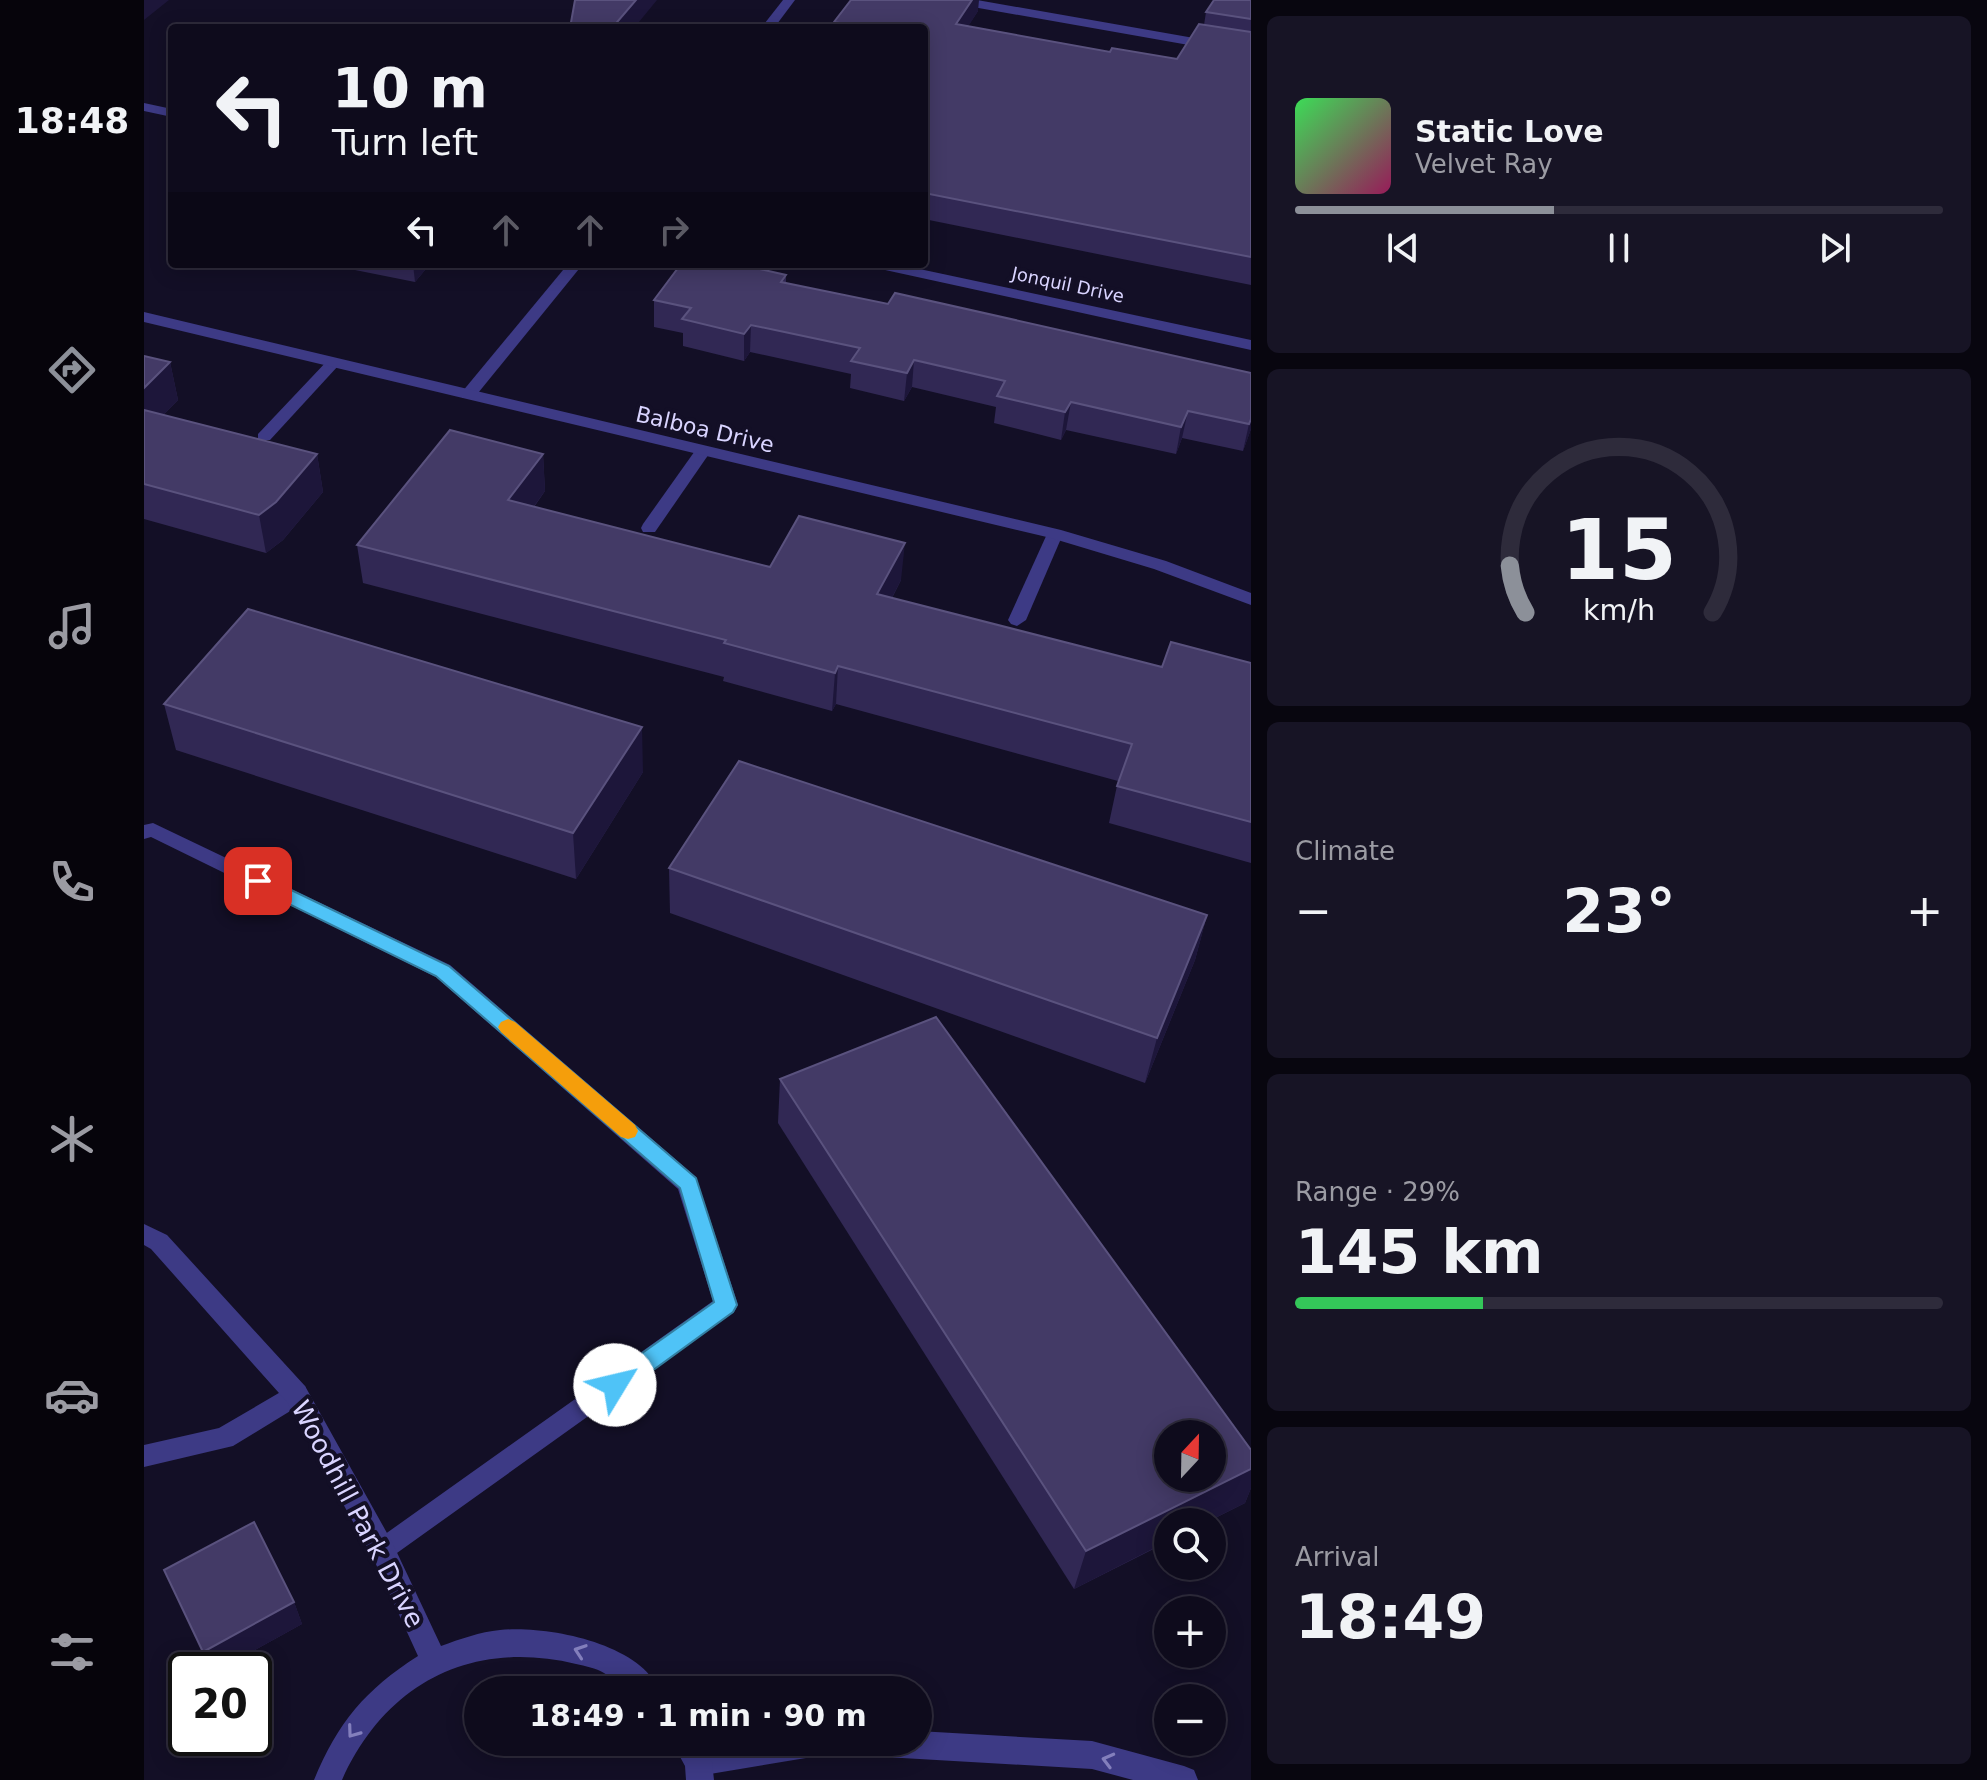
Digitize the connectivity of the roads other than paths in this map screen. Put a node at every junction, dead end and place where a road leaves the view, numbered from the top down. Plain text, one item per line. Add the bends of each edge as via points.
1 (789, 0) edge
2 (956, 0) edge
3 (770, 24) edge
4 (1251, 52) edge
5 (144, 107) edge
6 (168, 112) edge
7 (573, 268) edge
8 (895, 268) edge
9 (144, 317) edge
10 (1251, 345) edge
11 (333, 363) junction
12 (468, 395) junction
13 (264, 437) edge
14 (703, 451) junction
15 (649, 528) dead end
16 (1055, 534) junction
17 (1251, 599) edge
18 (1017, 620) dead end
19 (144, 832) edge
20 (144, 1234) edge
21 (296, 1394) junction
22 (144, 1456) edge
23 (383, 1551) junction
24 (434, 1660) junction
25 (629, 1676) edge
26 (694, 1761) edge
27 (328, 1780) edge
28 (1184, 1780) edge

1 - 3 street
2 - 4 street
5 - 6 street
7 - 12 street
8 - 10 street, Jonquil Drive
9 - 11 street, Balboa Drive
11 - 12 street, Balboa Drive
11 - 13 street
12 - 14 street, Balboa Drive
14 - 15 street
14 - 16 street, Balboa Drive
16 - 17 street, Balboa Drive
16 - 18 street
19 - 23 street via 153,830 443,971 688,1184 726,1305
20 - 21 street, Woodhill Park Drive via 159,1242
21 - 22 street via 224,1438
21 - 23 street, Woodhill Park Drive
23 - 24 street, Woodhill Park Drive
25 -> 24 street via 612,1662 551,1642 486,1643
24 -> 27 street via 377,1700 335,1757
28 -> 26 street via 1092,1755 902,1744 812,1743

